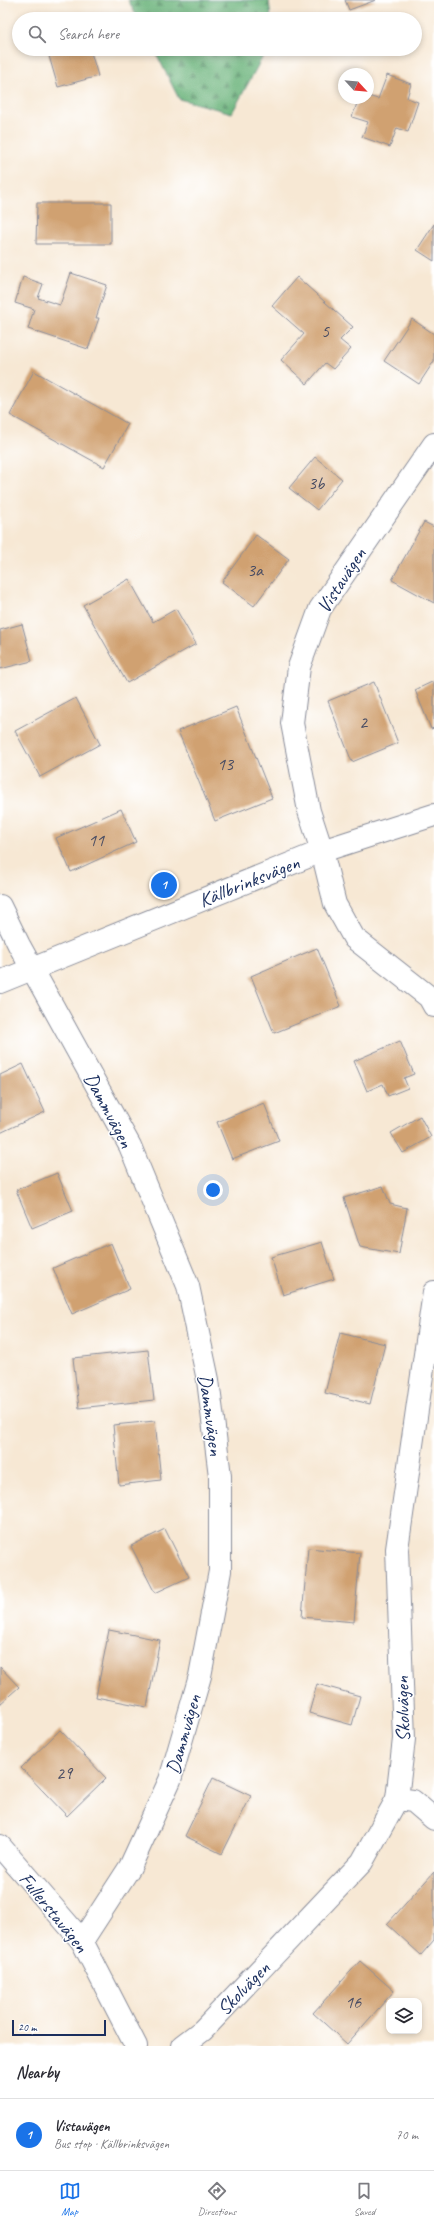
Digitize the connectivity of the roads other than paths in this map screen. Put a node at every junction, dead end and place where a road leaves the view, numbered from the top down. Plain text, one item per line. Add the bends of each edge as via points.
1 (434, 444) edge
2 (434, 815) edge
3 (322, 851) junction
4 (0, 906) edge
5 (34, 969) junction
6 (0, 982) edge
7 (434, 1006) edge
8 (434, 1292) edge
9 (397, 1799) junction
10 (434, 1819) edge
11 (0, 1846) edge
12 (82, 1940) junction
13 (136, 2046) edge
14 (182, 2046) edge

1 - 3 street, Vistavägen via 320,609 299,667 292,723 309,811
2 - 3 street, Källbrinksvägen
3 - 5 street, Källbrinksvägen
3 - 7 street via 335,904 354,938 428,997
4 - 5 street, Dammvägen
5 - 6 street, Källbrinksvägen
5 - 12 street, Dammvägen via 130,1146 188,1286 208,1380 220,1476 220,1571 200,1676 170,1780 130,1867
8 - 9 street, Skolvägen via 397,1549 404,1739
9 - 10 street via 413,1801
9 - 14 street, Skolvägen via 362,1862 203,2030
11 - 12 street, Fullerstavägen
12 - 13 street, Fullerstavägen

